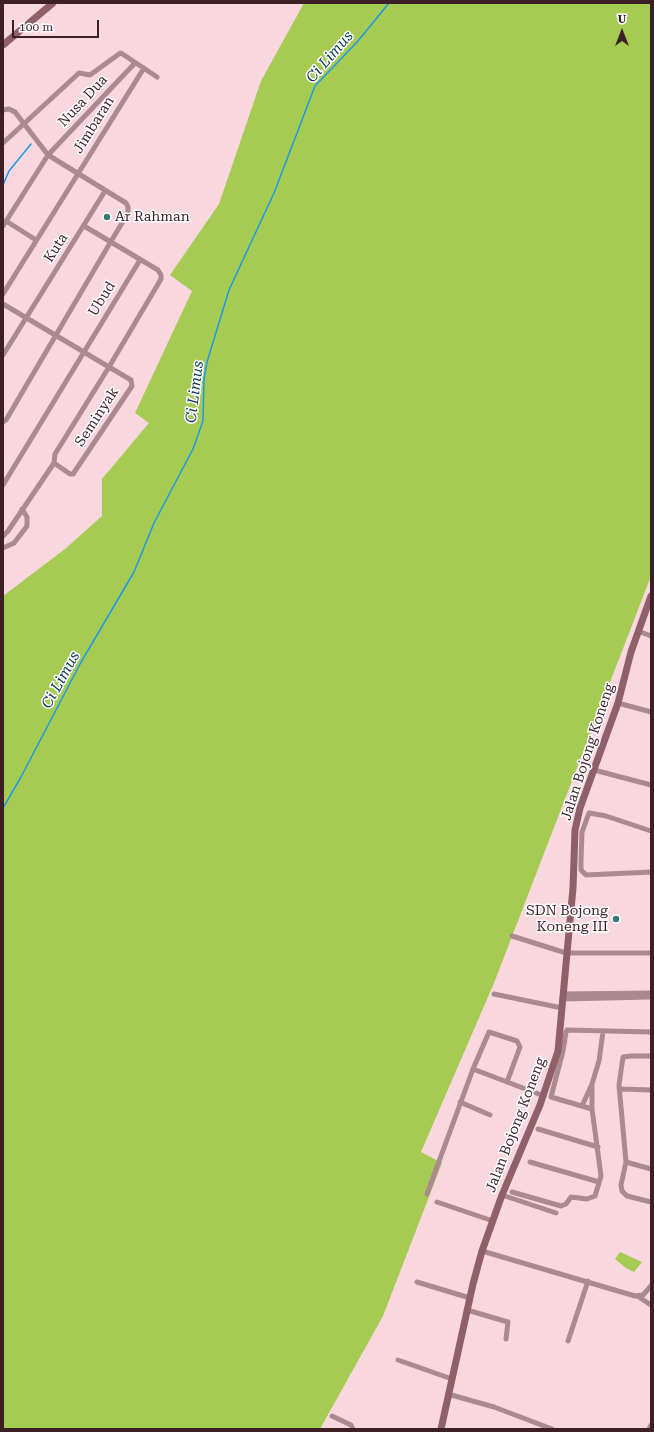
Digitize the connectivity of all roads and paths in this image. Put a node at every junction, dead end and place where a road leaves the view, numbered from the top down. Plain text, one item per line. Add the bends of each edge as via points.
1 (53, 3) edge
2 (3, 45) edge
3 (135, 63) junction
4 (144, 68) junction
5 (157, 76) dead end
6 (3, 110) edge
7 (24, 124) junction
8 (3, 143) edge
9 (48, 155) junction
10 (77, 174) junction
11 (105, 191) junction
12 (6, 221) junction
13 (3, 226) edge
14 (84, 226) junction
15 (36, 240) junction
16 (110, 243) junction
17 (140, 260) junction
18 (3, 294) edge
19 (3, 304) edge
20 (26, 317) junction
21 (55, 335) junction
22 (84, 352) junction
23 (3, 355) edge
24 (109, 367) junction
25 (4, 421) edge
26 (54, 463) junction
27 (3, 485) edge
28 (22, 509) junction
29 (3, 536) edge
30 (3, 548) edge
31 (651, 596) edge
32 (638, 631) junction
33 (651, 636) edge
34 (618, 703) junction
35 (651, 712) edge
36 (594, 770) junction
37 (651, 785) edge
38 (651, 831) edge
39 (651, 872) edge
40 (512, 936) dead end
41 (567, 953) junction
42 (651, 953) edge
43 (651, 993) edge
44 (494, 994) dead end
45 (619, 996) junction
46 (563, 997) junction
47 (651, 998) edge
48 (562, 1008) junction
49 (603, 1032) junction
50 (651, 1032) edge
51 (651, 1056) edge
52 (473, 1069) junction
53 (506, 1082) junction
54 (592, 1084) junction
55 (619, 1089) junction
56 (651, 1090) edge
57 (544, 1096) junction
58 (460, 1102) junction
59 (582, 1106) junction
60 (592, 1109) junction
61 (490, 1115) dead end
62 (538, 1129) dead end
63 (598, 1147) junction
64 (530, 1162) dead end
65 (626, 1162) junction
66 (651, 1169) edge
67 (599, 1182) junction
68 (512, 1192) dead end
69 (427, 1194) dead end
70 (502, 1196) junction
71 (437, 1202) dead end
72 (651, 1202) edge
73 (556, 1213) dead end
74 (493, 1221) junction
75 (482, 1251) junction
76 (588, 1281) junction
77 (417, 1282) dead end
78 (651, 1286) edge
79 (638, 1297) junction
80 (470, 1298) junction
81 (651, 1305) edge
82 (467, 1310) junction
83 (506, 1339) dead end
84 (568, 1341) dead end
85 (398, 1360) dead end
86 (452, 1379) junction
87 (448, 1394) junction
88 (332, 1416) dead end
89 (651, 1425) edge
90 (353, 1429) edge
91 (441, 1429) edge
92 (552, 1429) edge
93 (649, 1429) edge

1 - 2 street
3 - 4 street, Nusa Dua
3 - 7 street, Nusa Dua via 121,53 90,76 78,73
3 - 9 street, Nusa Dua
4 - 5 street, Nusa Dua
4 - 10 street, Jimbaran
6 - 7 street via 12,110
7 - 8 street
7 - 9 street
9 - 10 street
9 - 12 street
10 - 11 street
10 - 15 street, Kuta
11 - 14 street, Kuta
11 - 16 street via 126,203 128,207 128,213
12 - 13 street
12 - 15 street
14 - 16 street
14 - 20 street, Kuta
15 - 18 street, Kuta
16 - 17 street
16 - 21 street
17 - 22 street, Ubud
17 - 24 street via 162,275
19 - 20 street
20 - 21 street
20 - 23 street
21 - 22 street
21 - 25 street
22 - 24 street
22 - 27 street
24 - 26 street, Seminyak via 55,454
24 - 26 street, Seminyak via 131,380 132,386 76,472 70,474
26 - 28 street
28 - 29 street
28 - 30 street via 27,517 27,526 14,543
31 - 32 street, Jalan Bojong Koneng
32 - 33 street
32 - 34 street, Jalan Bojong Koneng
34 - 35 street
34 - 36 street, Jalan Bojong Koneng
36 - 37 street
36 - 41 street, Jalan Bojong Koneng via 575,830
38 - 39 street via 590,813 582,832 581,860 582,872 586,875
40 - 41 street
41 - 42 street
41 - 46 street, Jalan Bojong Koneng
43 - 45 street
44 - 48 street
45 - 46 street
45 - 47 street
46 - 48 street, Jalan Bojong Koneng
48 - 57 street, Jalan Bojong Koneng via 558,1051
49 - 50 street
49 - 54 street
49 - 59 street via 566,1032 551,1097
51 - 55 street via 623,1057
52 - 53 street
52 - 53 street via 489,1032 517,1041 520,1047
52 - 58 street
53 - 57 street
54 - 59 street
54 - 60 street
55 - 56 street
55 - 65 street
57 - 70 street, Jalan Bojong Koneng
58 - 61 street
58 - 69 street
59 - 60 street
60 - 63 street
62 - 63 street
63 - 67 street
64 - 67 street
65 - 66 street
65 - 72 street via 622,1191 627,1196
67 - 68 street via 592,1198 573,1196 561,1206
70 - 73 street
70 - 74 street, Jalan Bojong Koneng
71 - 74 street
74 - 75 street, Jalan Bojong Koneng
75 - 76 street
75 - 80 street, Jalan Bojong Koneng
76 - 79 street
76 - 84 street
77 - 80 street
78 - 79 street
79 - 81 street
80 - 82 street, Jalan Bojong Koneng
82 - 83 street via 508,1322
82 - 86 street, Jalan Bojong Koneng
85 - 86 street
86 - 87 street, Jalan Bojong Koneng
87 - 91 street, Jalan Bojong Koneng
87 - 92 street via 494,1407
88 - 90 street via 352,1425
89 - 93 street

